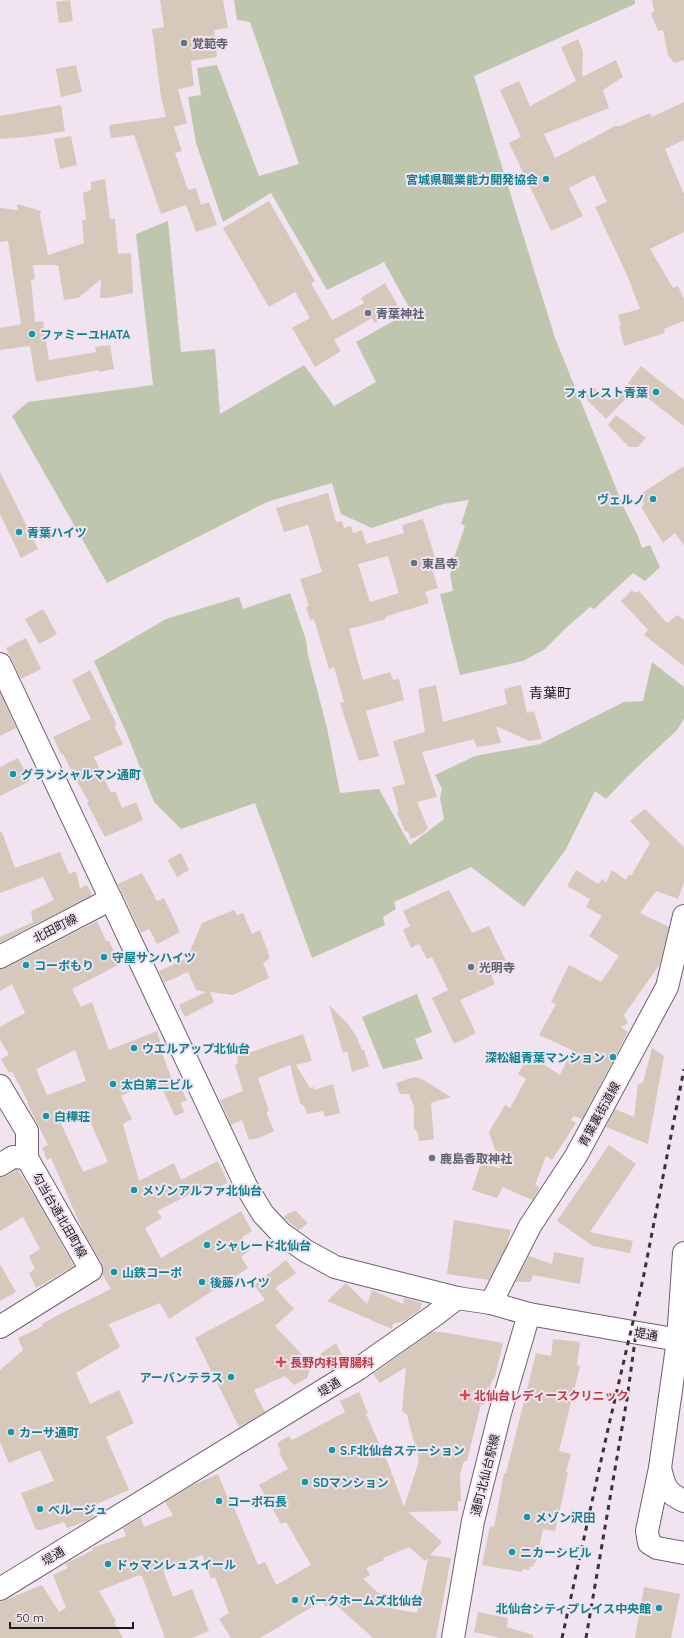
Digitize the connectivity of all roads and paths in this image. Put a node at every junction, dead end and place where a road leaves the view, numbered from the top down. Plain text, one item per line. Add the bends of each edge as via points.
1 (0, 664) edge
2 (111, 900) junction
3 (684, 916) edge
4 (0, 956) edge
5 (0, 1086) edge
6 (27, 1158) junction
7 (0, 1165) edge
8 (684, 1253) edge
9 (457, 1298) junction
10 (491, 1303) junction
11 (529, 1314) junction
12 (0, 1327) edge
13 (681, 1341) edge
14 (660, 1468) junction
15 (684, 1501) edge
16 (684, 1553) edge
17 (0, 1589) edge
18 (453, 1638) edge

1 - 2 street
2 - 4 street, 北田町線
2 - 9 street via 246,1186 263,1214 281,1233 335,1267
3 - 10 street, 青葉裏街道線 via 667,987 576,1156 530,1226
5 - 6 street, 勾当台通北田町線 via 27,1131
6 - 7 street via 13,1157
6 - 12 street, 勾当台通北田町線 via 91,1270
8 - 13 street
9 - 10 street, 堤通
9 - 17 street, 堤通 via 358,1369
10 - 11 street, 堤通
11 - 13 street, 堤通
11 - 18 street, 通町北仙台駅線 via 473,1521
13 - 14 street
14 - 15 street via 664,1485 671,1495
14 - 16 street via 647,1531 649,1542 657,1548

